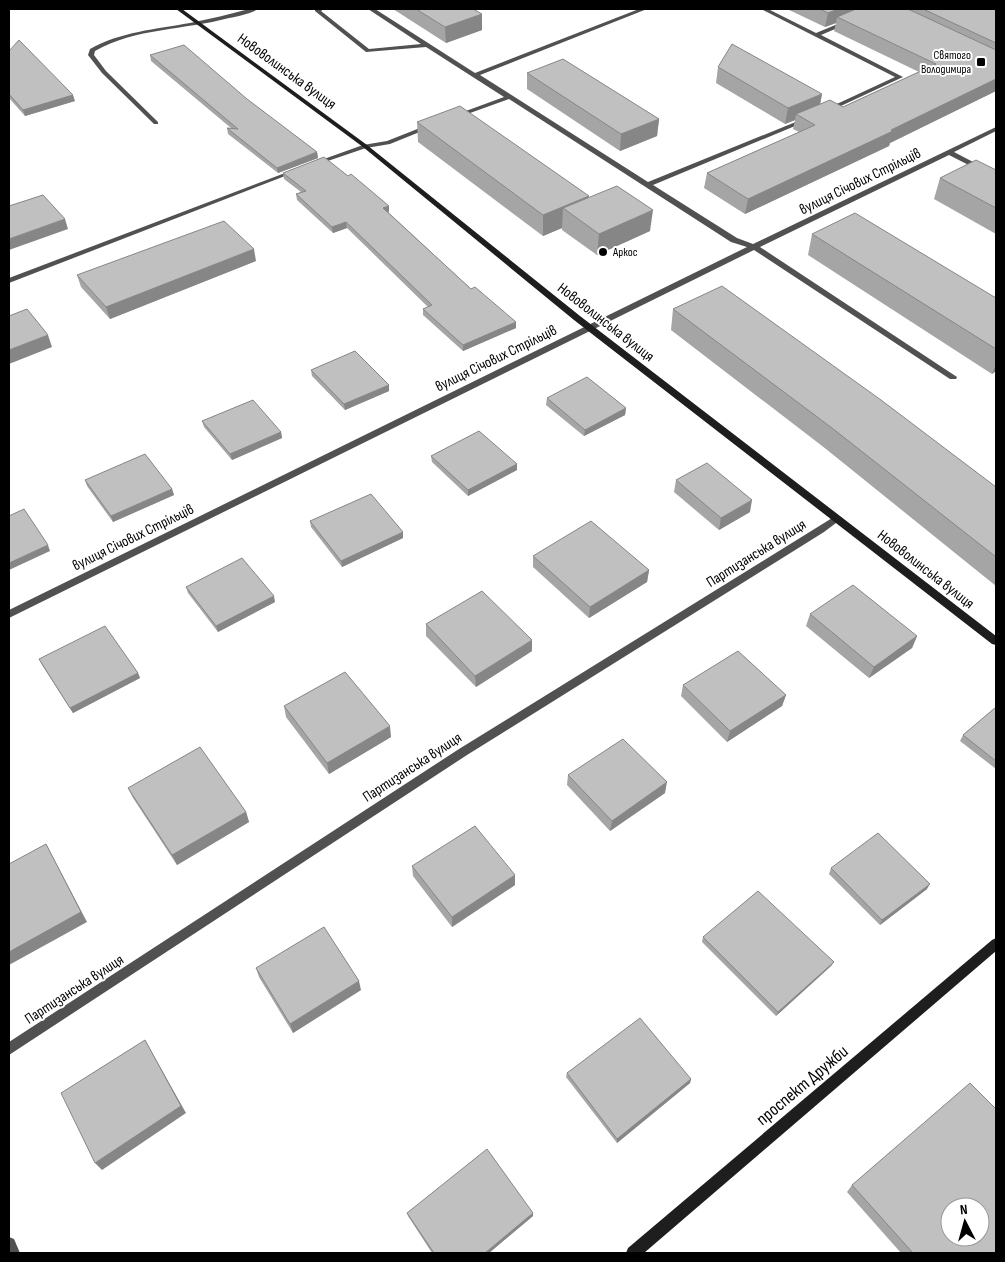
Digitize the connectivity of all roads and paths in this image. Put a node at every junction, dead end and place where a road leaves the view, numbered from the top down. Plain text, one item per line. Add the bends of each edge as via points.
1 (179, 9) edge
2 (255, 9) edge
3 (321, 9) edge
4 (371, 9) edge
5 (644, 9) edge
6 (764, 9) edge
7 (858, 17) edge
8 (199, 23) junction
9 (815, 34) junction
10 (428, 45) junction
11 (475, 75) junction
12 (509, 97) junction
13 (821, 114) edge
14 (812, 117) edge
15 (448, 119) edge
16 (156, 123) dead end
17 (439, 123) edge
18 (996, 129) edge
19 (365, 146) junction
20 (949, 152) junction
21 (309, 166) edge
22 (300, 169) edge
23 (996, 177) edge
24 (648, 185) junction
25 (755, 247) junction
26 (9, 281) edge
27 (590, 327) junction
28 (953, 377) dead end
29 (837, 518) junction
30 (9, 614) edge
31 (996, 641) edge
32 (996, 944) edge
33 (9, 1050) edge
34 (9, 1244) edge
35 (13, 1253) edge
36 (633, 1253) edge

1 - 8 street, Нововолинська вулиця
2 - 8 street
3 - 10 street via 317,10 368,51
4 - 10 street
5 - 11 street
6 - 9 street
7 - 9 street
8 - 16 street via 108,42 92,50 91,55 104,72
8 - 19 street, Нововолинська вулиця
9 - 13 street via 900,77
10 - 11 street
11 - 12 street
12 - 15 street
12 - 24 street
14 - 24 street
17 - 19 street via 388,143
18 - 20 street, вулиця Січових Стрільців
19 - 21 street
19 - 27 street, Нововолинська вулиця
20 - 23 street
20 - 25 street, вулиця Січових Стрільців
22 - 26 street
24 - 25 street via 734,240
25 - 27 street, вулиця Січових Стрільців
25 - 28 street
27 - 29 street, Нововолинська вулиця
27 - 30 street, вулиця Січових Стрільців
29 - 31 street, Нововолинська вулиця
29 - 33 street, Партизанська вулиця via 463,752
32 - 36 street, проспект Дружби
34 - 35 street

